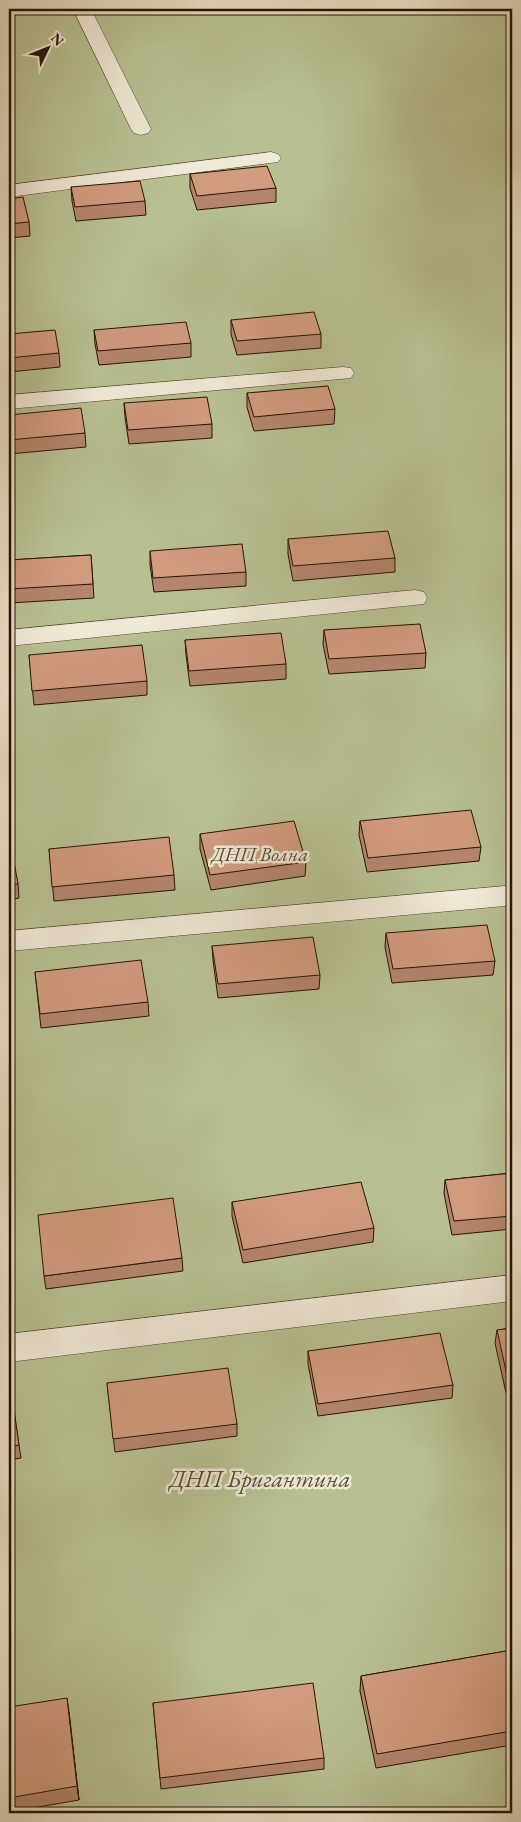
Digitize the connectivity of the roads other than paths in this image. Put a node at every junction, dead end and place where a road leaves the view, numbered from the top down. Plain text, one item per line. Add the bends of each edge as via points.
1 (82, 9) edge
2 (141, 130) dead end
3 (271, 158) dead end
4 (9, 190) edge
5 (343, 373) dead end
6 (9, 402) edge
7 (415, 598) dead end
8 (9, 638) edge
9 (506, 896) dead end
10 (9, 941) edge
11 (512, 1288) edge
12 (9, 1348) edge

1 - 2 street
3 - 4 street
5 - 6 street
7 - 8 street
9 - 10 street
11 - 12 street

